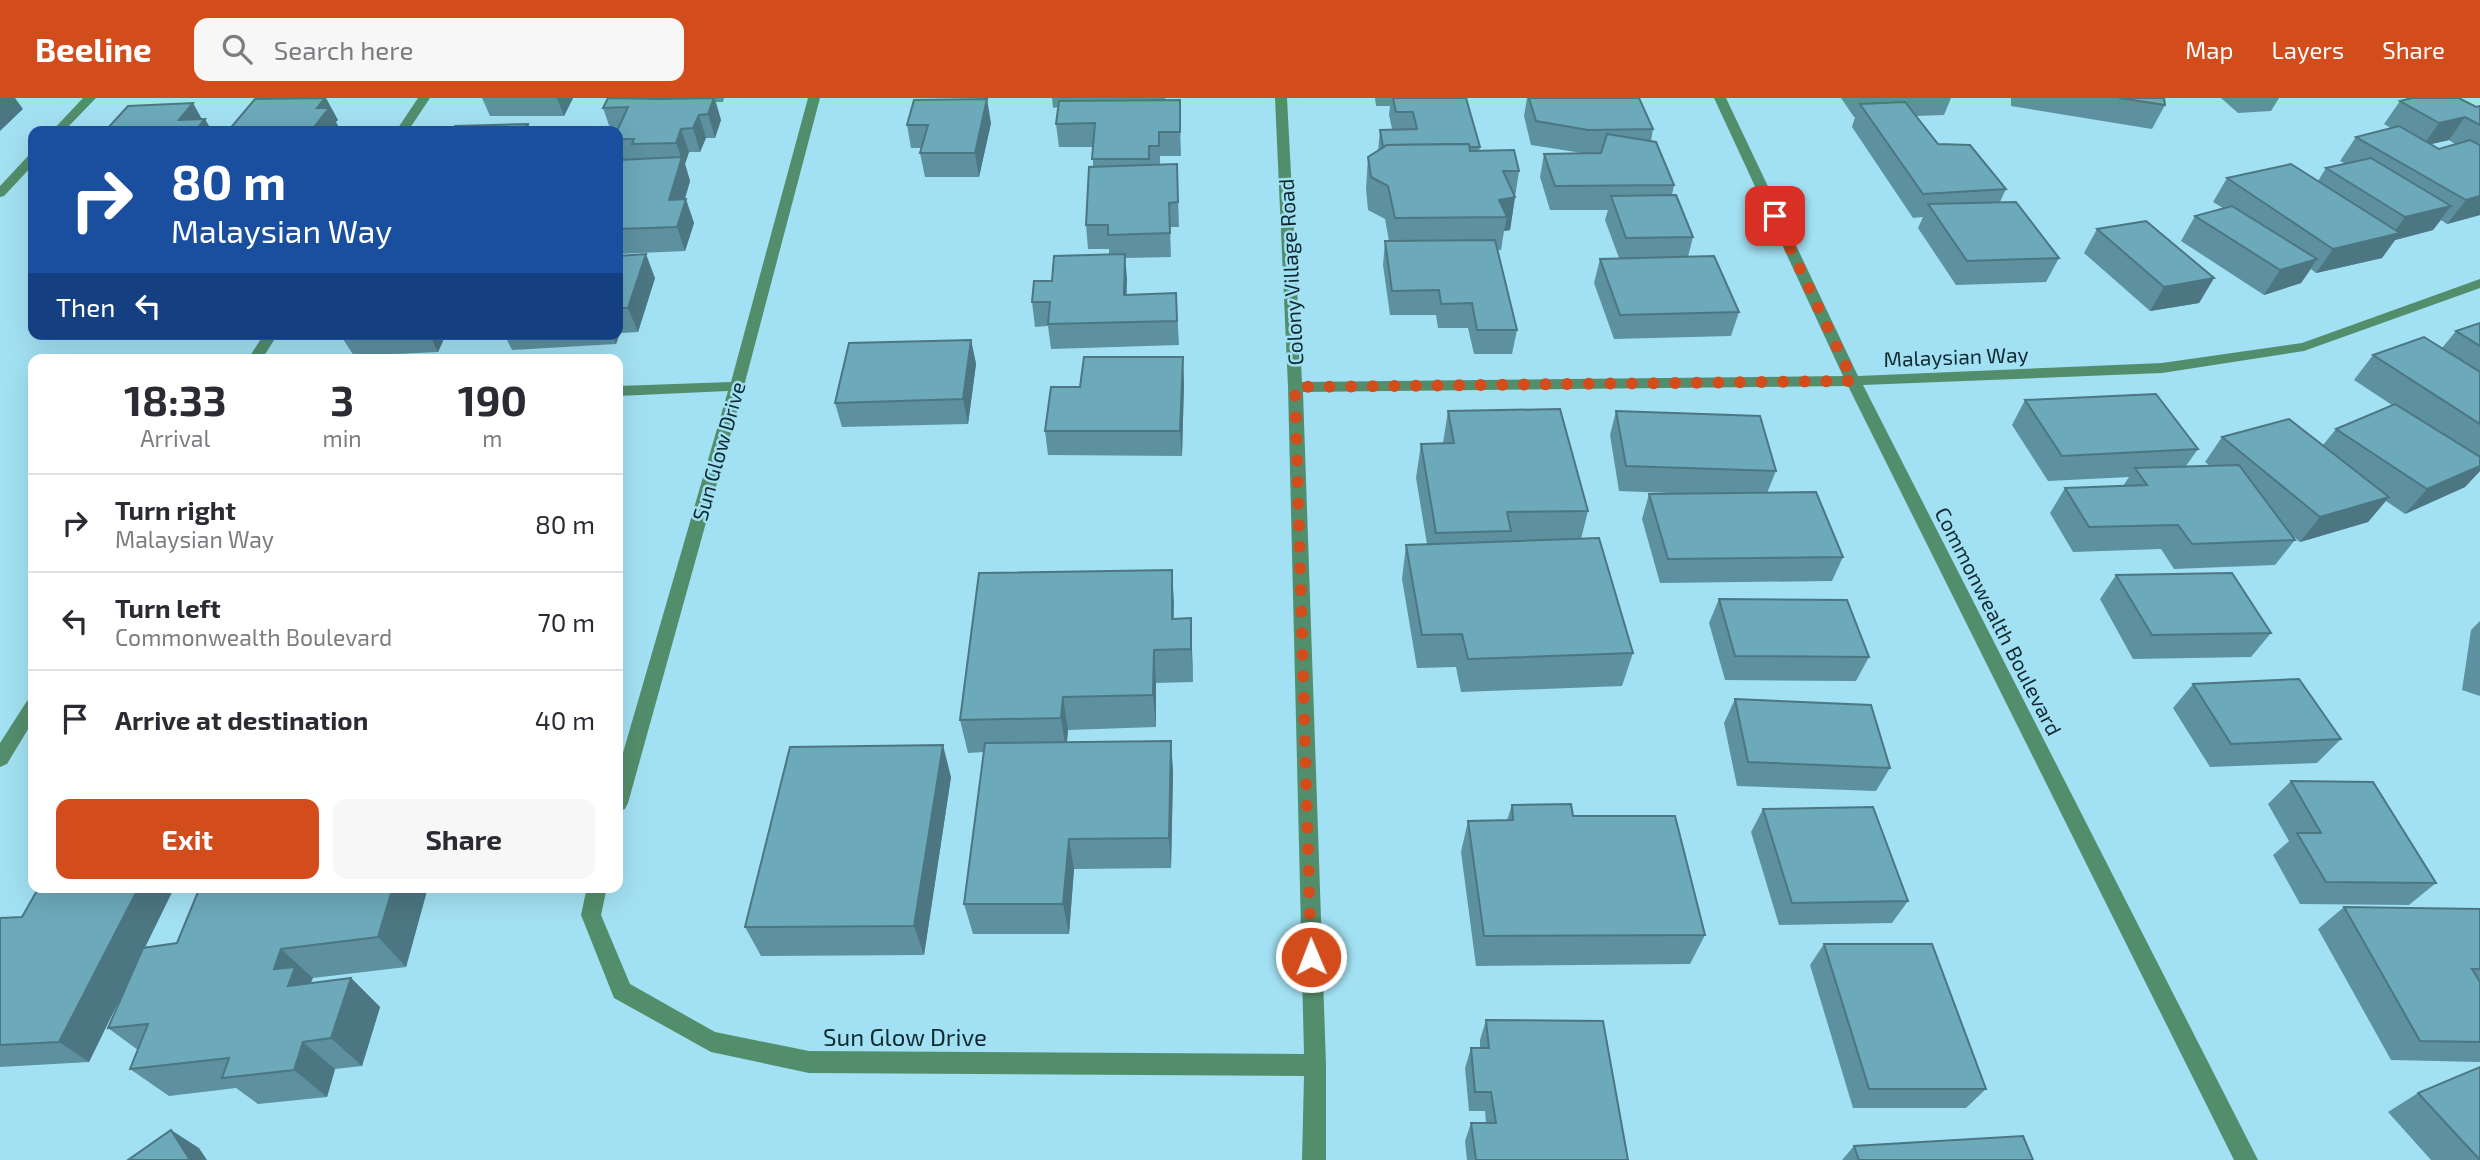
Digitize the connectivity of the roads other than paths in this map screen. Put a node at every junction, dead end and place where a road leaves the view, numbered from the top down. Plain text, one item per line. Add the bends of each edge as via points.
1 (90, 98) edge
2 (424, 98) edge
3 (814, 98) edge
4 (1281, 98) edge
5 (1720, 98) edge
6 (63, 126) edge
7 (405, 126) edge
8 (28, 163) edge
9 (0, 193) edge
10 (2480, 283) edge
11 (1853, 381) junction
12 (737, 386) junction
13 (1295, 387) junction
14 (623, 391) edge
15 (28, 714) edge
16 (0, 759) edge
17 (623, 785) edge
18 (596, 893) edge
19 (1315, 1065) junction
20 (1314, 1160) edge
21 (2246, 1160) edge

1 - 6 street
2 - 7 street
3 - 12 street, Sun Glow Drive
4 - 13 street, Colony Village Road
5 - 11 street, Commonwealth Boulevard
8 - 9 street
10 - 11 street, Malaysian Way via 2304,347 2162,369
11 - 13 street, Malaysian Way
11 - 21 street, Commonwealth Boulevard
12 - 14 street
12 - 17 street, Sun Glow Drive
13 - 19 street, Colony Village Road
15 - 16 street
18 - 19 street, Sun Glow Drive via 591,915 622,991 711,1042 809,1062
19 - 20 street, Colony Village Road

